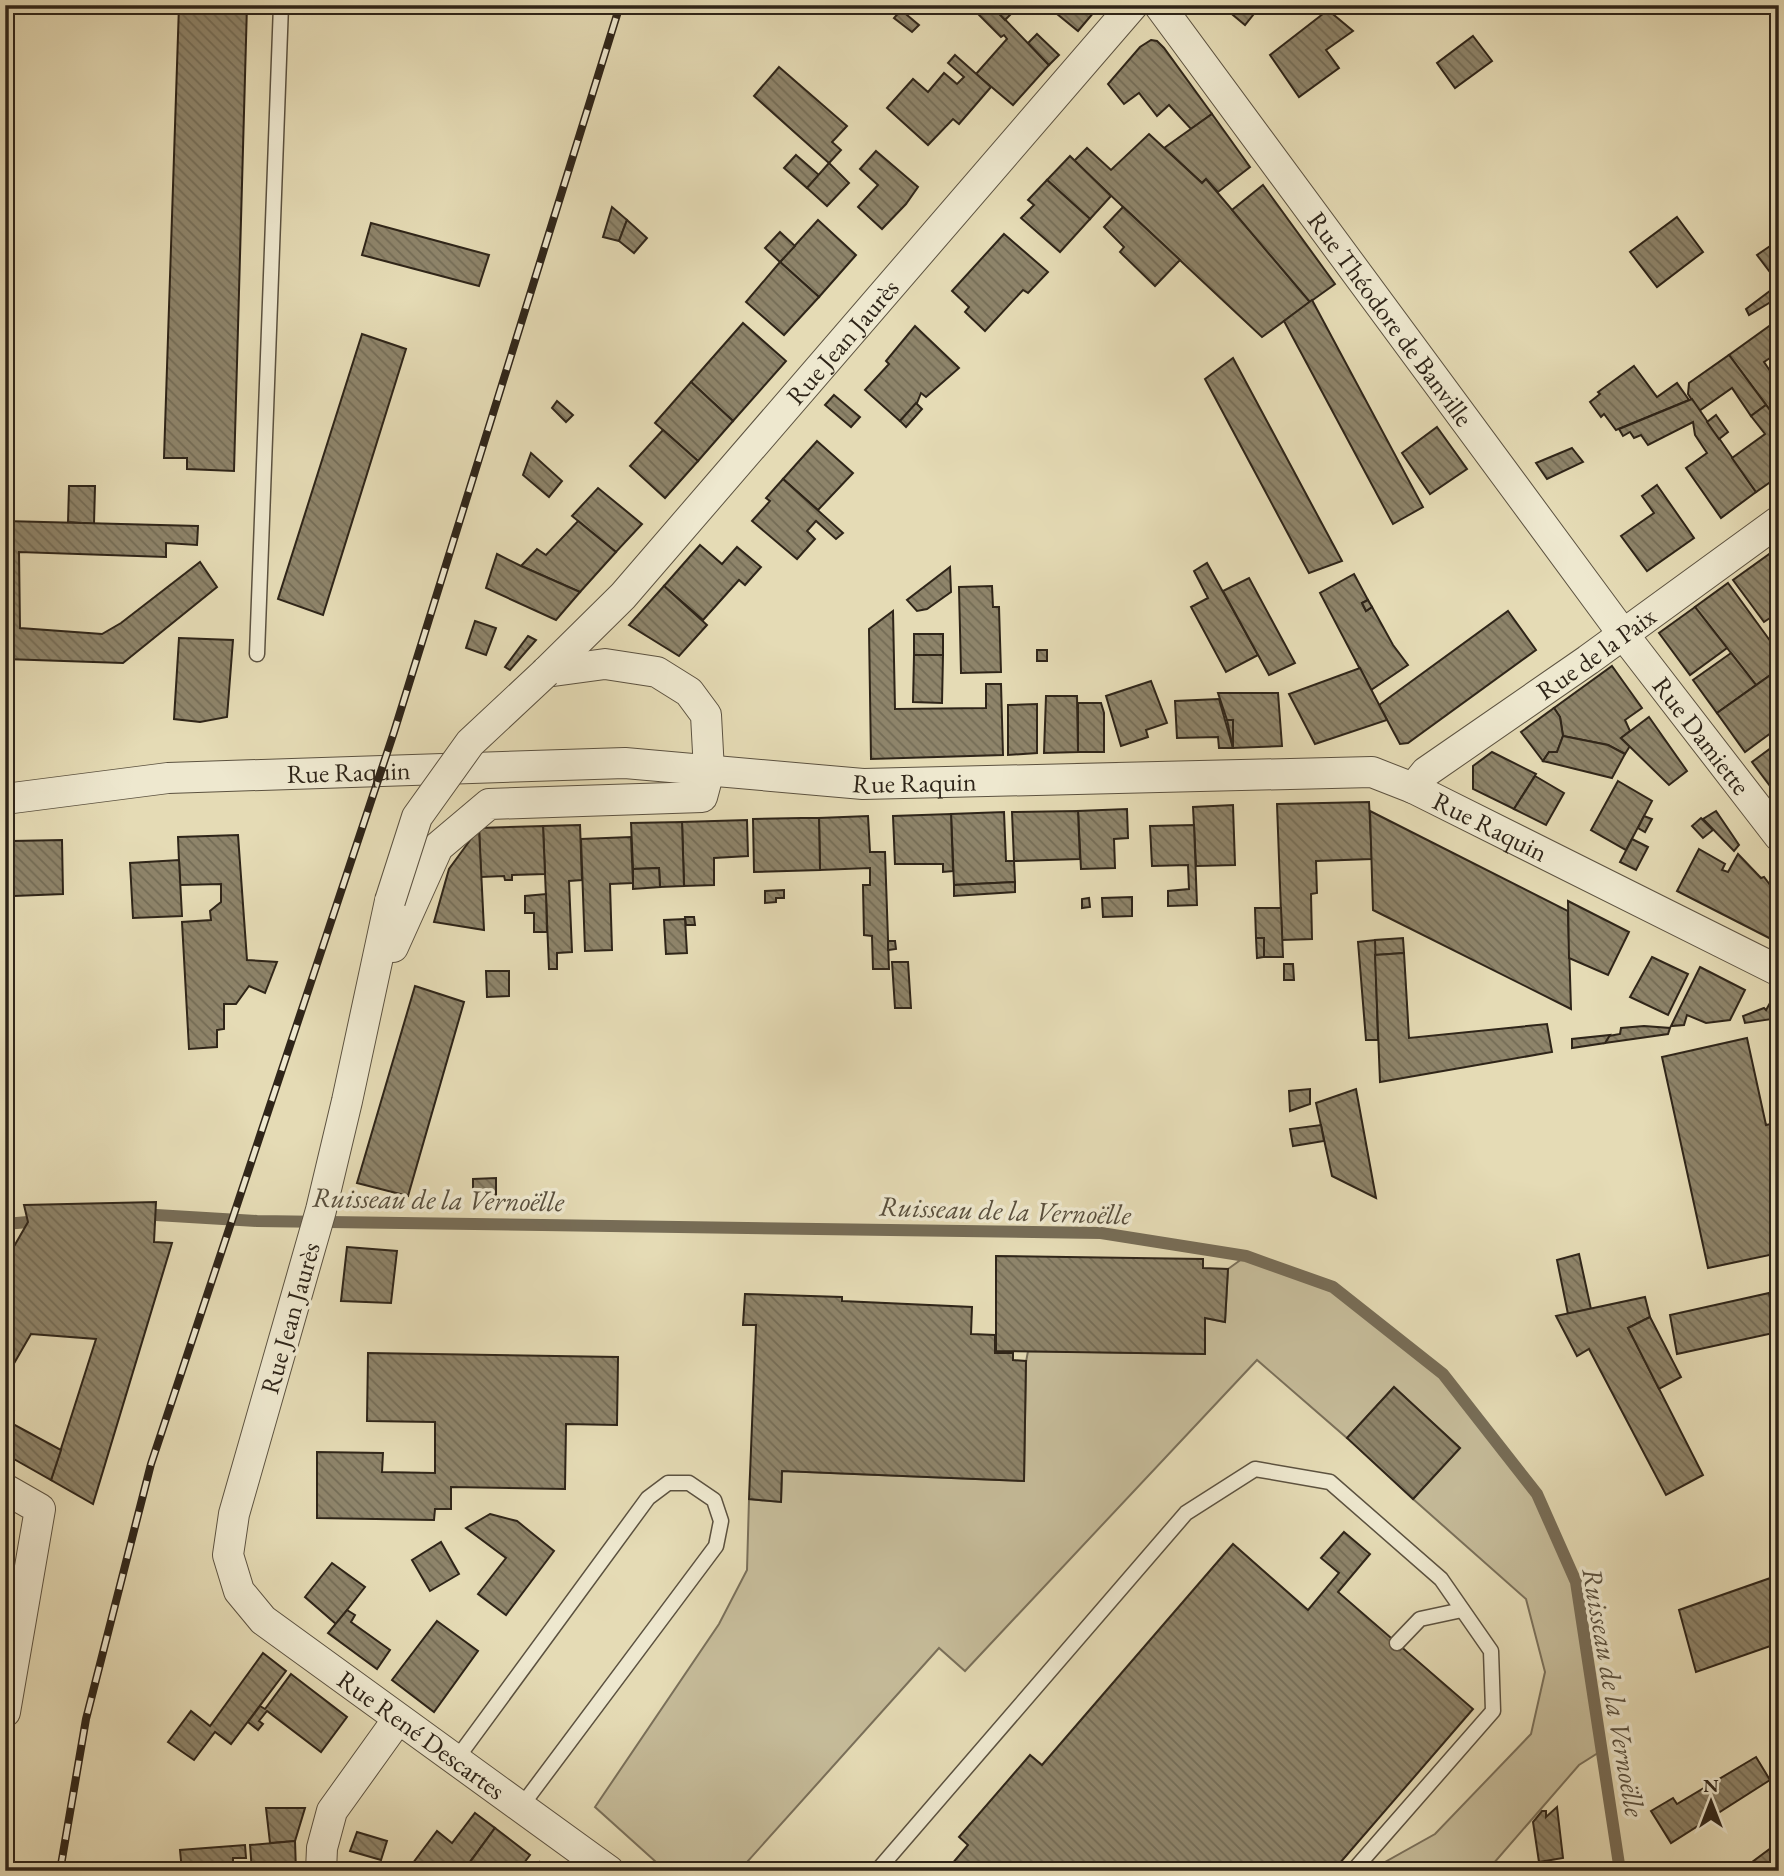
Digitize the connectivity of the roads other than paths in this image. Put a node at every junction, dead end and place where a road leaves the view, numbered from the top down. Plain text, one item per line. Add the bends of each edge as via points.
1 (281, 5) edge
2 (1133, 5) edge
3 (1159, 5) edge
4 (1779, 521) edge
5 (1623, 634) junction
6 (257, 654) dead end
7 (546, 672) junction
8 (709, 771) junction
9 (1413, 788) junction
10 (5, 799) edge
11 (1779, 836) edge
12 (1779, 971) edge
13 (368, 1004) junction
14 (5, 1489) edge
15 (239, 1591) joint
16 (1462, 1610) junction
17 (1397, 1643) dead end
18 (5, 1712) edge
19 (398, 1720) junction
20 (455, 1761) junction
21 (520, 1808) junction
22 (321, 1871) edge
23 (609, 1871) edge
24 (877, 1871) edge
25 (1353, 1871) edge

1 - 6 lane
2 - 7 street, Rue Jean Jaurès via 623,596
3 - 5 street, Rue Théodore de Banville
4 - 5 street, Rue de la Paix
5 - 9 street, Rue de la Paix via 1426,772
5 - 11 street, Rue Damiette
7 - 8 street via 605,664 657,672 689,692 706,715
7 - 13 street, Rue Jean Jaurès, bridge via 470,743 417,817 390,901
8 - 9 street, Rue Raquin via 863,784 1372,772
8 - 10 street, Rue Raquin via 625,763 169,778
8 - 13 street, Rue Jean Jaurès via 702,797 489,804 438,847
9 - 12 street, Rue Raquin
13 - 15 street, Rue Jean Jaurès via 318,1221 234,1514 228,1555
14 - 18 street via 40,1509
15 - 19 street, Rue René Descartes via 262,1620
16 - 17 lane via 1420,1619
16 - 24 lane via 1441,1579 1330,1482 1255,1469 1186,1513
16 - 25 lane via 1491,1651 1493,1711
19 - 20 street, Rue René Descartes
19 - 22 street via 332,1811
20 - 21 street, Rue René Descartes
20 - 21 lane via 648,1498 668,1483 689,1483 713,1500 720,1521 716,1546
21 - 23 street, Rue René Descartes

